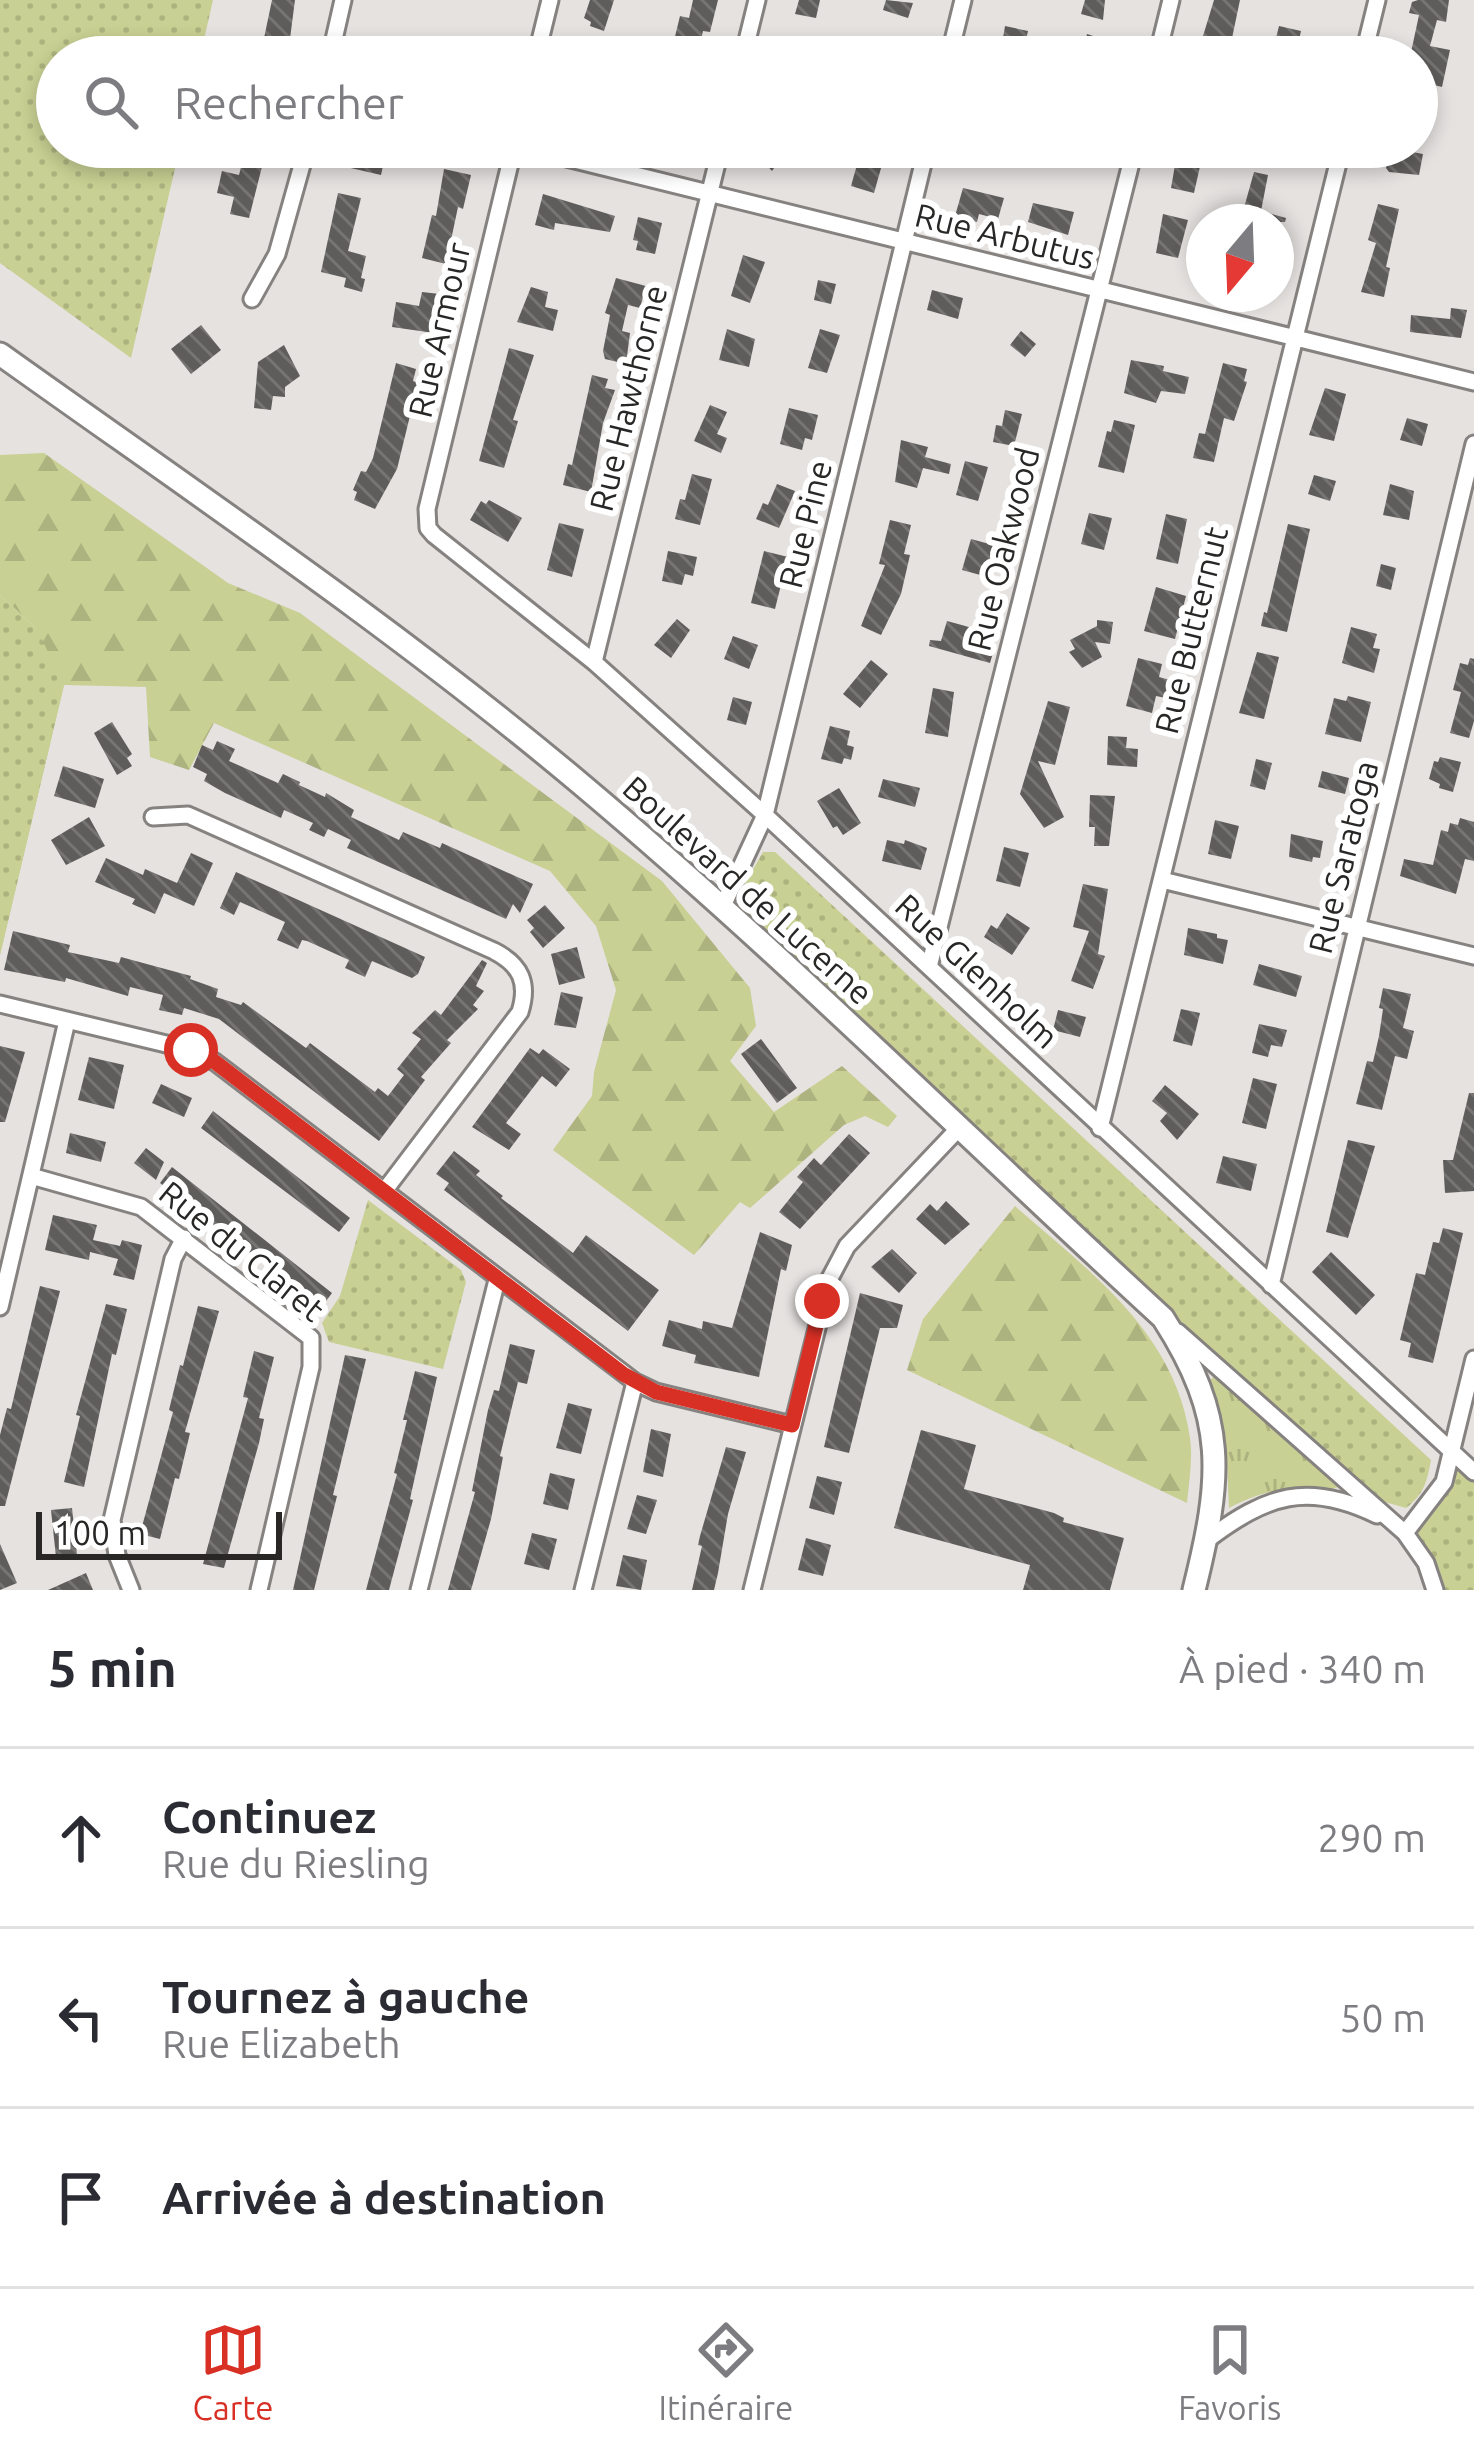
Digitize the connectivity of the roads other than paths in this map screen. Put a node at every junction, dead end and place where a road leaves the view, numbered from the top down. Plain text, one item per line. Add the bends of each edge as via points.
1 (343, 0) edge
2 (550, 0) edge
3 (757, 0) edge
4 (963, 0) edge
5 (1171, 0) edge
6 (1377, 0) edge
7 (335, 36) edge
8 (541, 36) edge
9 (748, 36) edge
10 (954, 36) edge
11 (1162, 36) edge
12 (1368, 36) edge
13 (301, 168) edge
14 (513, 168) edge
15 (606, 168) edge
16 (716, 168) edge
17 (922, 168) edge
18 (1130, 168) edge
19 (1337, 168) edge
20 (710, 193) junction
21 (903, 243) junction
22 (1100, 290) junction
23 (252, 299) dead end
24 (1296, 338) junction
25 (0, 354) edge
26 (1474, 382) edge
27 (1474, 444) edge
28 (428, 528) joint
29 (594, 662) junction
30 (765, 815) junction
31 (153, 817) dead end
32 (1162, 880) junction
33 (722, 908) junction
34 (1356, 928) junction
35 (1474, 956) edge
36 (929, 967) junction
37 (0, 1004) edge
38 (68, 1021) junction
39 (959, 1128) junction
40 (1100, 1128) junction
41 (31, 1176) junction
42 (385, 1190) junction
43 (184, 1238) junction
44 (497, 1280) junction
45 (1271, 1286) junction
46 (0, 1306) edge
47 (1162, 1318) junction
48 (1474, 1359) edge
49 (635, 1382) junction
50 (792, 1425) junction
51 (1451, 1450) junction
52 (1474, 1472) edge
53 (1405, 1533) junction
54 (1207, 1540) junction
55 (131, 1590) edge
56 (259, 1590) edge
57 (419, 1590) edge
58 (583, 1590) edge
59 (752, 1590) edge
60 (1195, 1590) edge
61 (1436, 1590) edge

1 - 7 street
2 - 8 street
3 - 9 street
4 - 10 street
5 - 11 street
6 - 12 street
13 - 23 street via 278,254
14 - 28 street, Rue Armour
15 - 20 street, Rue Arbutus
16 - 20 street, Rue Hawthorne
17 - 21 street, Rue Pine
18 - 22 street, Rue Oakwood
19 - 24 street, Rue Butternut
20 - 21 street, Rue Arbutus
20 - 29 street, Rue Hawthorne
21 - 22 street, Rue Arbutus
21 - 30 street, Rue Pine
22 - 24 street, Rue Arbutus
22 - 36 street, Rue Oakwood
24 - 26 street, Rue Arbutus
24 - 32 street, Rue Butternut
25 - 33 main road, Boulevard de Lucerne via 471,697
27 - 34 street, Rue Saratoga
28 - 29 street, Rue Glenholm
29 - 30 street, Rue Glenholm
30 - 33 street, Rue Pine
30 - 36 street, Rue Glenholm
31 - 42 street via 188,814 516,965 524,986 520,1012
32 - 34 street
32 - 40 street, Rue Butternut
33 - 39 main road, Boulevard de Lucerne
34 - 35 street
34 - 45 street, Rue Saratoga
36 - 40 street, Rue Glenholm
37 - 38 street
38 - 41 street
38 - 42 street via 202,1054
39 - 47 main road, Boulevard de Lucerne
39 - 50 street via 837,1263
40 - 45 street, Rue Glenholm
41 - 43 street, Rue du Claret via 130,1202
41 - 46 street
42 - 44 street
43 - 55 street via 112,1520
43 - 56 street, Rue du Claret via 305,1330 314,1346
44 - 49 street
44 - 57 street
45 - 51 street, Rue Glenholm
47 - 53 street, Boulevard de Lucerne
47 - 54 main road via 1207,1405 1215,1463
48 - 51 street
49 - 50 street
49 - 58 street
50 - 59 street
51 - 52 street, Rue Glenholm
51 - 53 street via 1444,1482
53 - 54 street via 1340,1499 1300,1494 1246,1513
53 - 61 street
54 - 60 main road

